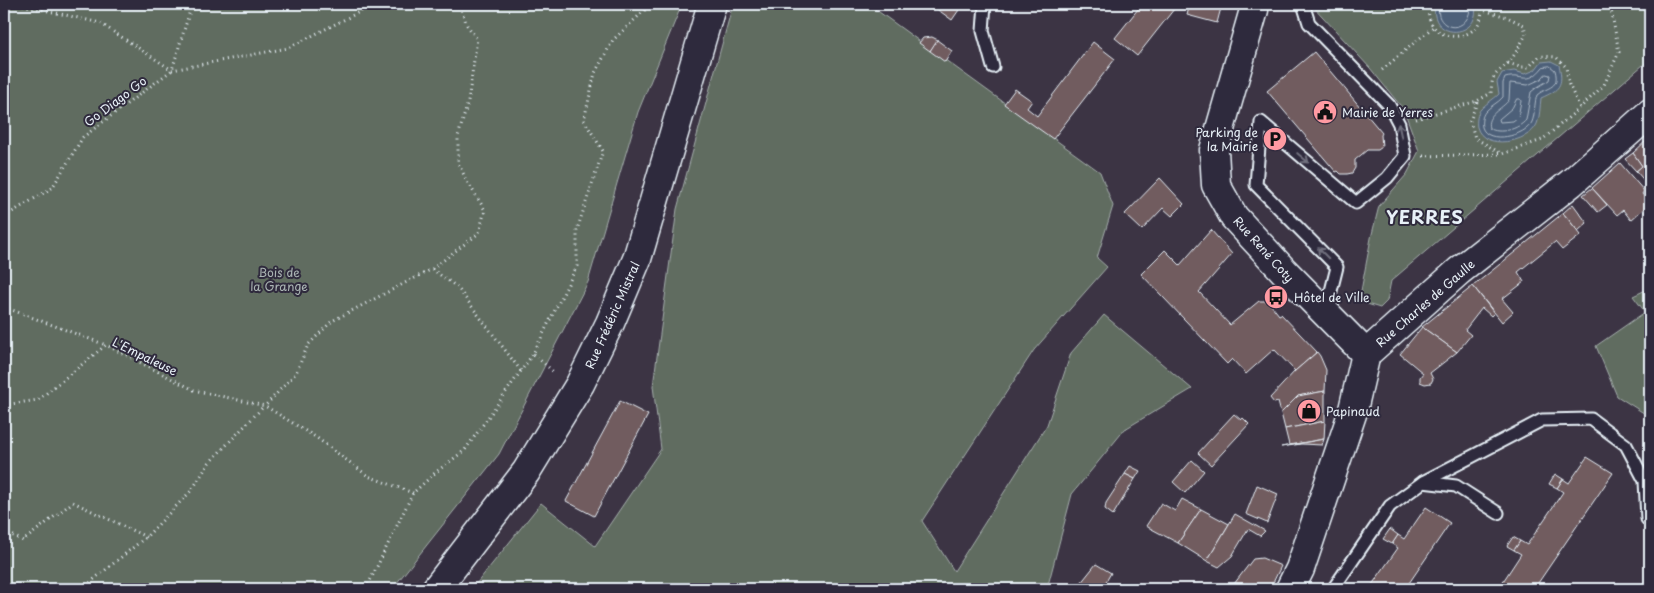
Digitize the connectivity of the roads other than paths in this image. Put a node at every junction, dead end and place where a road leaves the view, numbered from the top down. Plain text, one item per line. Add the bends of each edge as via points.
1 (712, 4) edge
2 (985, 4) edge
3 (1252, 4) edge
4 (1303, 4) edge
5 (993, 68) dead end
6 (1650, 113) edge
7 (1326, 313) junction
8 (1366, 354) junction
9 (1423, 482) junction
10 (1498, 513) dead end
11 (1650, 522) edge
12 (436, 589) edge
13 (1290, 589) edge
14 (1333, 589) edge

1 - 12 street, Rue Frédéric Mistral via 637,259 610,323 580,384 526,472
2 - 5 lane via 983,31
3 - 7 street, Rue René Coty via 1254,10 1214,150 1216,185 1234,217
7 -> 4 lane via 1336,267 1256,185 1261,122 1356,202 1387,178 1405,156 1399,124 1389,105 1309,22
6 - 8 street, Rue Charles de Gaulle via 1578,177 1459,271
7 - 8 street, Rue René Coty
8 - 13 street, Rue Charles de Gaulle via 1349,422 1300,569
9 - 10 lane via 1456,486
9 - 11 lane via 1542,420 1591,418 1626,445 1645,482 1647,519
9 - 14 lane via 1390,506

